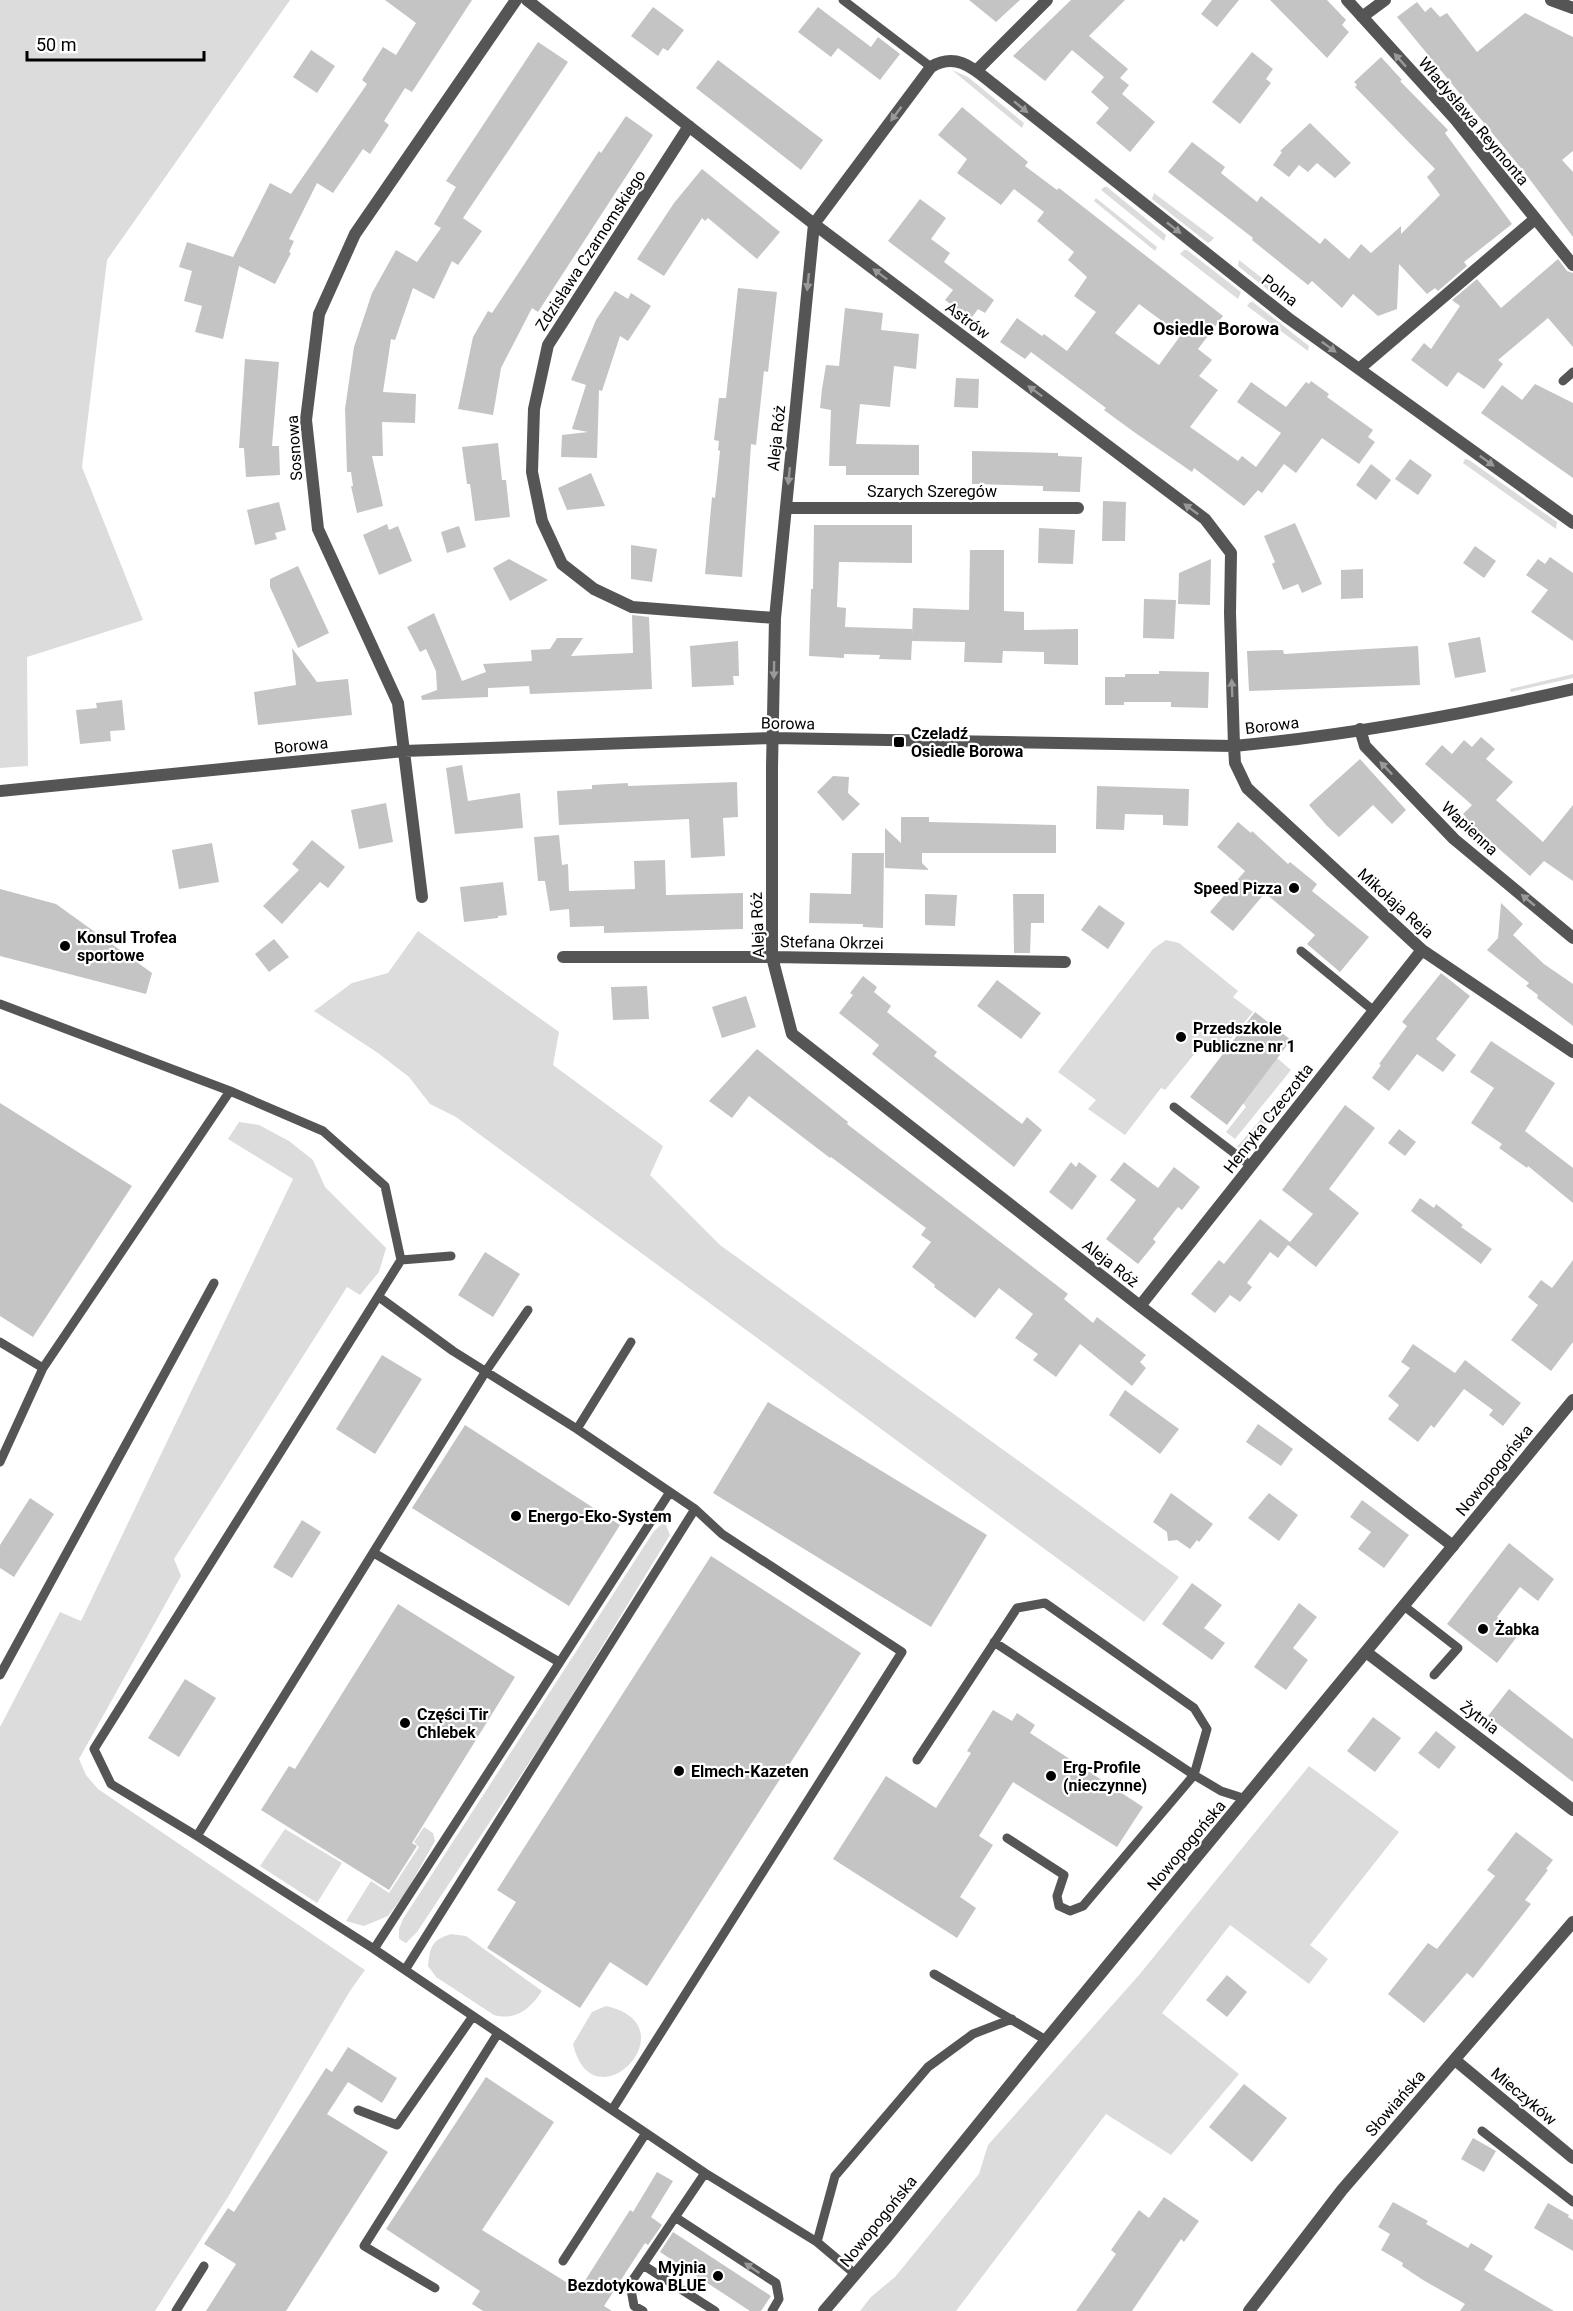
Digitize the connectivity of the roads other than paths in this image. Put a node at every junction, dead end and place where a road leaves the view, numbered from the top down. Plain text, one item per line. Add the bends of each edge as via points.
1 (516, 0) edge
2 (526, 0) edge
3 (843, 0) edge
4 (1047, 0) edge
5 (1347, 0) edge
6 (1385, 0) edge
7 (1551, 0) edge
8 (1573, 8) edge
9 (1362, 17) junction
10 (931, 68) junction
11 (976, 70) junction
12 (689, 126) junction
13 (1535, 219) junction
14 (814, 224) junction
15 (1573, 265) edge
16 (1359, 369) junction
17 (1573, 372) edge
18 (1563, 381) dead end
19 (786, 508) junction
20 (1078, 508) dead end
21 (1573, 523) edge
22 (775, 618) junction
23 (1573, 689) edge
24 (1360, 729) junction
25 (772, 738) junction
26 (1234, 746) junction
27 (404, 751) junction
28 (0, 791) edge
29 (422, 897) dead end
30 (1573, 938) edge
31 (1422, 950) junction
32 (1301, 951) dead end
33 (563, 957) dead end
34 (772, 957) junction
35 (1065, 963) dead end
36 (0, 1004) edge
37 (1374, 1011) junction
38 (1573, 1052) edge
39 (230, 1091) junction
40 (1174, 1107) dead end
41 (1251, 1166) junction
42 (451, 1256) dead end
43 (401, 1260) junction
44 (214, 1283) dead end
45 (379, 1297) junction
46 (1140, 1306) junction
47 (528, 1310) dead end
48 (0, 1342) edge
49 (631, 1342) dead end
50 (43, 1368) junction
51 (486, 1371) junction
52 (1573, 1400) edge
53 (577, 1430) junction
54 (0, 1461) edge
55 (670, 1492) junction
56 (695, 1509) junction
57 (1454, 1546) junction
58 (374, 1552) junction
59 (1404, 1606) junction
60 (994, 1642) junction
61 (1366, 1652) junction
62 (559, 1662) junction
63 (0, 1675) edge
64 (1434, 1675) dead end
65 (917, 1760) dead end
66 (1194, 1775) junction
67 (1246, 1799) junction
68 (1573, 1810) edge
69 (197, 1836) junction
70 (1007, 1838) dead end
71 (1573, 1922) edge
72 (374, 1949) junction
73 (405, 1971) junction
74 (934, 1974) dead end
75 (473, 2016) junction
76 (1012, 2019) junction
77 (498, 2033) junction
78 (1046, 2040) junction
79 (1455, 2060) junction
80 (358, 2110) dead end
81 (612, 2110) junction
82 (1482, 2131) dead end
83 (646, 2133) junction
84 (1571, 2153) edge
85 (705, 2173) junction
86 (1573, 2202) edge
87 (675, 2217) junction
88 (817, 2242) junction
89 (563, 2260) dead end
90 (643, 2265) junction
91 (204, 2266) dead end
92 (855, 2274) junction
93 (435, 2288) dead end
94 (705, 2308) edge
95 (176, 2311) edge
96 (643, 2311) edge
97 (715, 2311) edge
98 (772, 2311) edge
99 (824, 2311) edge
100 (1249, 2311) edge

1 - 27 street, Sosnowa via 355,234 319,314 306,420 318,529 399,703
2 - 12 street, Astrów
3 - 10 lane
4 - 11 street
5 - 9 street, Władysława Reymonta
6 - 9 street
7 - 8 street
13 -> 9 street, Władysława Reymonta via 1455,119
10 - 11 street via 949,60
10 -> 14 street
11 -> 16 street, Polna
12 - 14 street, Astrów
12 - 22 street, Zdzisława Czarnomskiego via 548,345 534,409 532,472 542,521 562,564 594,589 632,607
13 - 15 street, Władysława Reymonta
13 - 16 street
14 -> 19 street, Aleja Róż
26 -> 14 street, Astrów via 1231,553 1205,519
16 -> 21 street, Polna
17 - 18 lane
19 - 20 street, Szarych Szeregów
19 - 22 street, Aleja Róż
22 -> 25 street, Aleja Róż
23 - 24 street, Borowa via 1484,710
24 - 26 street, Borowa
30 -> 24 street, Wapienna via 1454,839 1365,746
25 - 26 street, Borowa
25 - 27 street, Borowa
25 - 34 street, Aleja Róż
26 - 31 street, Mikołaja Reja via 1235,763 1247,788
27 - 28 street, Borowa
27 - 29 street, Sosnowa
31 - 37 street, Henryka Czeczotta
31 - 38 street, Mikołaja Reja
32 - 37 lane
33 - 34 street, Stefana Okrzei
34 - 35 street, Stefana Okrzei
34 - 46 street, Aleja Róż via 792,1034
36 - 39 lane
37 - 41 street, Henryka Czeczotta
39 - 43 lane via 323,1131 385,1186
39 - 50 lane
40 - 41 lane
41 - 46 street, Henryka Czeczotta
42 - 43 lane
43 - 45 lane
44 - 63 lane
45 - 51 lane
45 - 69 lane via 94,1749 111,1784
46 - 57 street, Aleja Róż
47 - 51 lane
48 - 50 lane
49 - 53 lane
50 - 54 lane
51 - 53 lane
51 - 58 lane
52 - 57 street, Nowopogońska
53 - 55 lane
55 - 56 lane
55 - 62 lane
56 - 73 lane
56 - 81 lane via 722,1534 902,1652
57 - 59 street, Nowopogońska
58 - 62 lane
58 - 69 lane
59 - 61 street, Nowopogońska
59 - 64 lane via 1458,1648
60 - 65 lane
60 - 66 lane
60 - 66 lane via 1017,1608 1045,1603 1194,1708 1207,1729
61 - 67 street, Nowopogońska
61 - 68 street, Żytnia
62 - 72 lane
66 - 67 lane via 1221,1791
66 - 70 lane via 1083,1905 1070,1911 1059,1906 1057,1896 1064,1875
67 - 78 street, Nowopogońska
69 - 72 lane
71 - 79 street, Słowiańska
72 - 73 lane
73 - 75 lane
74 - 76 lane
75 - 77 lane
75 - 80 lane via 398,2125
76 - 78 lane
76 - 88 lane via 973,2034 928,2067 835,2176
77 - 81 lane
77 - 93 lane via 364,2246
78 - 92 street, Nowopogońska
79 - 84 street, Mieczyków
79 - 100 street, Słowiańska via 1342,2190
81 - 83 lane
82 - 86 lane
83 - 85 lane
83 - 89 lane
85 - 87 lane
85 - 88 lane
87 - 90 lane
98 -> 87 lane via 779,2299 776,2283
88 - 92 lane
90 - 94 lane
90 - 96 lane via 630,2284 634,2306
91 - 95 lane
92 - 99 street, Nowopogońska
94 - 97 lane

